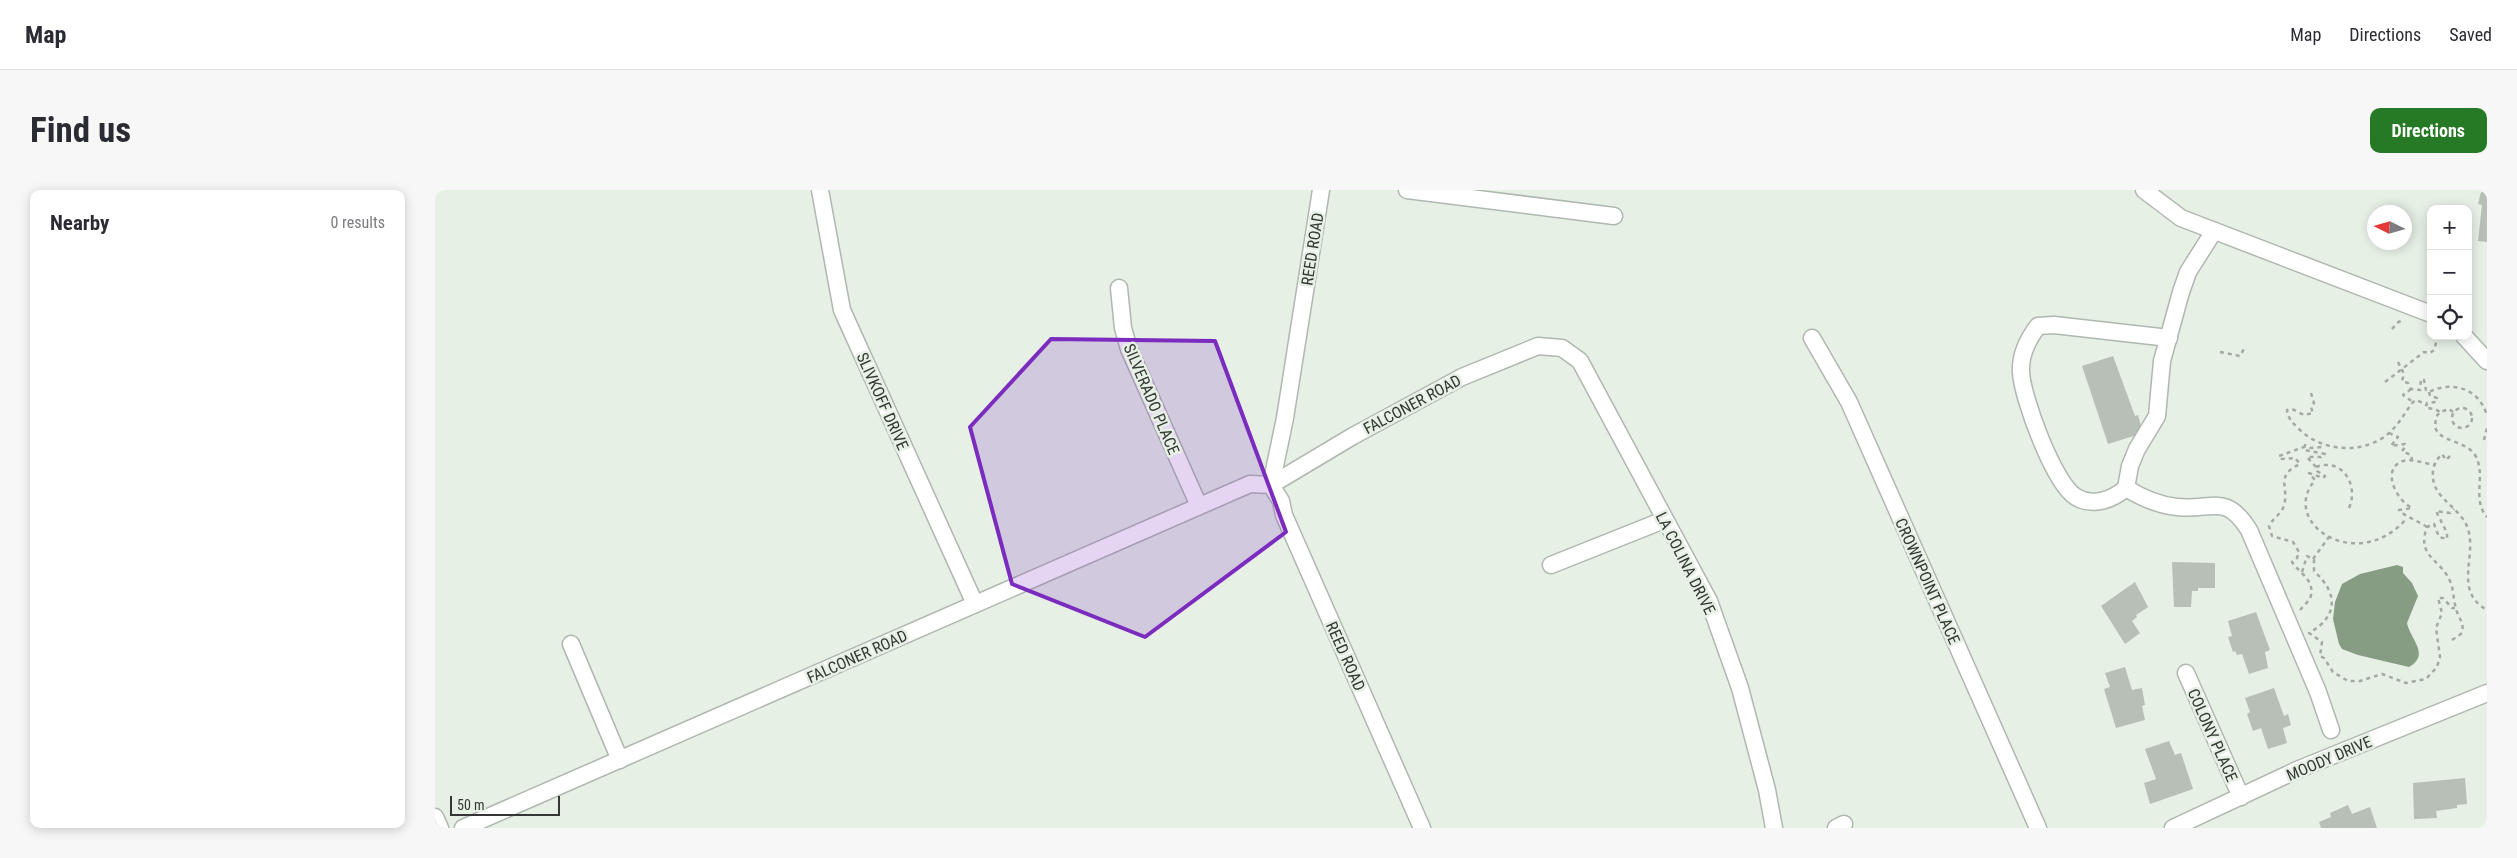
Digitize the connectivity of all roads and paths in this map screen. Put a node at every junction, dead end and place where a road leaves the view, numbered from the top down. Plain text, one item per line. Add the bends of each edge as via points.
1 (820, 190) edge
2 (1321, 190) edge
3 (1407, 190) edge
4 (2144, 190) edge
5 (1614, 216) dead end
6 (2214, 231) junction
7 (1119, 288) dead end
8 (2427, 312) edge
9 (1812, 338) dead end
10 (2169, 338) junction
11 (2437, 340) edge
12 (2468, 340) edge
13 (2245, 347) dead end
14 (1562, 348) joint
15 (2220, 352) dead end
16 (2487, 361) edge
17 (2398, 362) dead end
18 (2402, 368) junction
19 (2385, 382) dead end
20 (2411, 389) junction
21 (2429, 392) junction
22 (2311, 394) dead end
23 (2413, 402) junction
24 (2426, 405) junction
25 (2440, 412) junction
26 (2453, 412) junction
27 (2487, 416) edge
28 (2487, 428) edge
29 (2389, 433) junction
30 (2484, 440) dead end
31 (2323, 444) junction
32 (2304, 447) junction
33 (2450, 456) dead end
34 (2412, 460) junction
35 (2434, 466) junction
36 (2316, 467) junction
37 (1271, 485) junction
38 (2125, 488) junction
39 (1199, 506) junction
40 (2349, 508) dead end
41 (2455, 509) junction
42 (2487, 517) edge
43 (2407, 518) junction
44 (1664, 520) junction
45 (2427, 527) junction
46 (2329, 537) junction
47 (2313, 559) junction
48 (1551, 565) dead end
49 (2302, 572) junction
50 (975, 604) junction
51 (2455, 608) junction
52 (2487, 610) edge
53 (2299, 611) dead end
54 (2452, 640) dead end
55 (571, 644) dead end
56 (2186, 672) dead end
57 (2487, 693) edge
58 (2331, 730) dead end
59 (620, 760) junction
60 (2241, 796) junction
61 (435, 817) edge
62 (439, 828) edge
63 (463, 828) edge
64 (1422, 828) edge
65 (1774, 828) edge
66 (2038, 828) edge
67 (2173, 828) edge

1 - 50 street, SLIVKOFF DRIVE via 842,310
2 - 37 street, REED ROAD via 1285,418
3 - 5 street
4 - 6 street via 2181,218
6 - 8 street
6 - 10 street via 2188,272
7 - 39 street, SILVERADO PLACE via 1123,328 1129,349
9 - 66 street, CROWNPOINT PLACE via 1849,402
10 - 38 street via 2162,361 2157,416 2137,449
10 - 38 street via 2054,324 2038,326 2025,348 2021,372 2023,389 2059,478 2075,497 2090,502 2117,496
11 - 18 path via 2434,350 2424,352
12 - 16 street
13 - 15 path via 2240,356
14 - 37 street, FALCONER ROAD via 1538,346 1462,377
14 - 44 street, LA COLINA DRIVE via 1580,361
17 - 18 path
18 - 19 path
18 - 20 path via 2402,381
20 - 21 path via 2419,390 2421,379
20 - 23 path via 2403,395
21 - 24 path via 2430,396 2437,398
21 - 27 path via 2447,386 2466,390 2481,402
22 - 31 path via 2313,413 2303,415 2292,409 2287,410 2288,418 2310,438
23 - 24 path via 2417,400
23 - 29 path
24 - 25 path via 2426,408
25 - 26 path
25 - 42 path via 2434,422 2436,430 2443,437 2468,447 2481,466 2480,503
26 - 26 path via 2467,408 2472,414 2471,422 2465,428 2457,427 2452,421
28 - 30 path
29 - 31 path via 2361,447 2337,448
29 - 34 path via 2399,439 2391,446 2405,444 2402,451 2411,455
31 - 32 path via 2323,447
32 - 36 path via 2304,450 2325,454 2307,458
32 - 49 path via 2279,456 2280,459 2295,458 2300,464 2286,474 2284,504 2269,526 2272,536 2293,542 2299,552 2292,562
33 - 35 path via 2446,460 2442,454
34 - 35 path
34 - 43 path via 2400,462 2392,476 2397,496 2412,508 2399,509
35 - 41 path via 2435,487 2444,501
36 - 40 path via 2332,466 2347,475 2353,491
36 - 46 path via 2325,476 2309,473 2315,480 2307,491 2306,508 2311,521
37 - 39 street, FALCONER ROAD via 1250,484
37 - 64 street, REED ROAD via 1281,501 1288,524
38 - 58 street via 2165,505 2180,508 2208,504 2227,507 2239,515 2249,530
39 - 50 street, FALCONER ROAD
41 - 45 path via 2450,513 2436,511 2447,539 2439,536 2434,524
41 - 52 path via 2469,533 2468,586 2474,599
43 - 45 path via 2414,518
43 - 46 path via 2388,536 2365,544 2351,544
44 - 48 street
44 - 65 street, LA COLINA DRIVE via 1709,601 1740,688
45 - 51 path via 2425,549 2450,581
46 - 47 path
47 - 49 path via 2307,556
47 - 51 path via 2314,571 2328,585 2331,606 2322,625 2309,633 2322,642 2319,656 2333,672 2348,681 2382,674 2405,683 2426,679 2437,667 2440,657 2435,628 2441,613 2438,598 2443,598
49 - 53 path via 2309,579 2312,594
50 - 59 street, FALCONER ROAD
51 - 54 path via 2463,626 2461,634
55 - 59 street
56 - 60 street, COLONY PLACE
57 - 60 street, MOODY DRIVE
59 - 63 street, FALCONER ROAD
60 - 67 street, MOODY DRIVE
61 - 62 street

